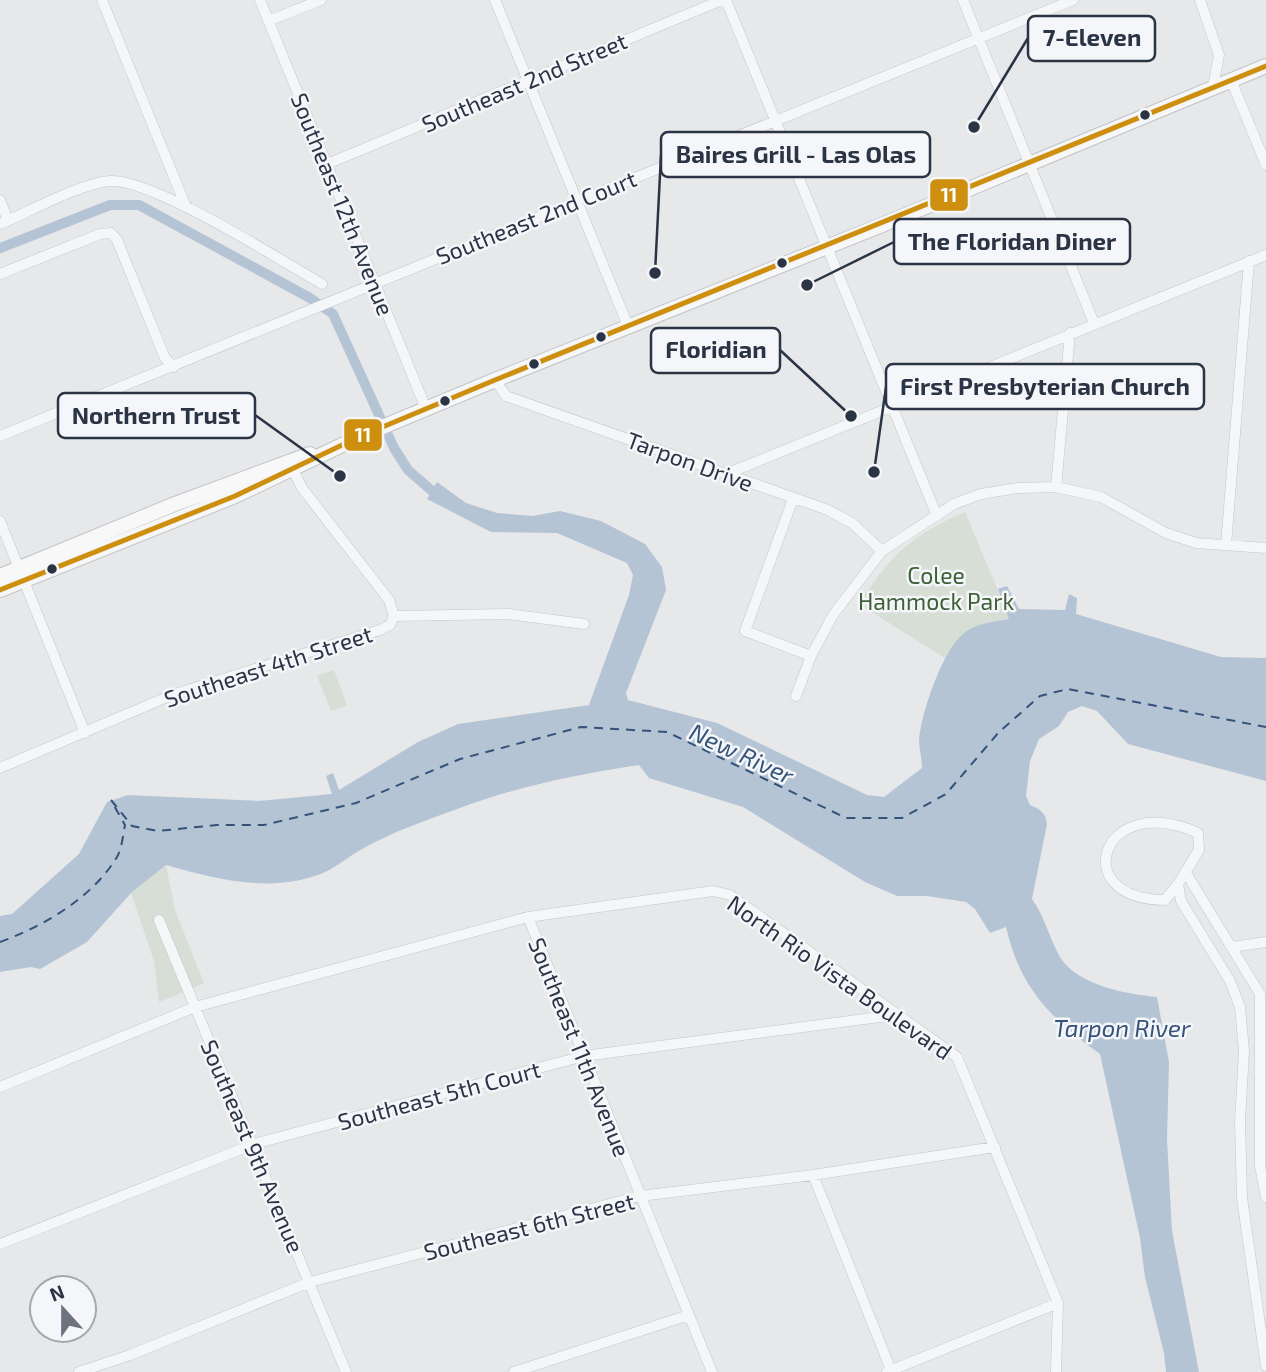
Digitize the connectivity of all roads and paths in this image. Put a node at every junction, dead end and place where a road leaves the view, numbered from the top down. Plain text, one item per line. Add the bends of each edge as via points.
1 (102, 0) edge
2 (260, 0) edge
3 (321, 0) edge
4 (495, 0) edge
5 (724, 0) edge
6 (963, 0) edge
7 (1073, 0) edge
8 (1199, 0) edge
9 (268, 21) junction
10 (978, 38) junction
11 (1266, 66) edge
12 (1231, 80) junction
13 (528, 81) junction
14 (1213, 88) junction
15 (777, 120) junction
16 (1030, 163) junction
17 (327, 164) junction
18 (1266, 165) edge
19 (0, 200) edge
20 (575, 202) junction
21 (186, 206) junction
22 (4, 222) edge
23 (828, 247) junction
24 (1266, 254) edge
25 (1249, 261) junction
26 (0, 274) edge
27 (375, 283) junction
28 (322, 284) dead end
29 (1094, 323) junction
30 (628, 326) junction
31 (1070, 333) junction
32 (174, 367) junction
33 (495, 380) junction
34 (892, 405) junction
35 (426, 409) junction
36 (0, 436) edge
37 (290, 465) junction
38 (726, 474) junction
39 (1056, 487) junction
40 (793, 499) junction
41 (937, 516) junction
42 (0, 521) edge
43 (1226, 545) junction
44 (1266, 548) edge
45 (882, 551) junction
46 (21, 575) junction
47 (0, 576) edge
48 (0, 590) edge
49 (394, 616) junction
50 (584, 624) dead end
51 (811, 656) junction
52 (796, 696) dead end
53 (85, 733) junction
54 (0, 768) edge
55 (1186, 873) junction
56 (1178, 884) junction
57 (528, 916) junction
58 (159, 920) dead end
59 (1266, 942) edge
60 (1232, 947) junction
61 (195, 1007) junction
62 (895, 1014) junction
63 (584, 1056) junction
64 (0, 1087) edge
65 (254, 1144) junction
66 (995, 1147) junction
67 (813, 1175) junction
68 (640, 1196) junction
69 (1266, 1197) edge
70 (0, 1244) edge
71 (310, 1282) junction
72 (1058, 1303) junction
73 (689, 1315) junction
74 (1266, 1366) edge
75 (889, 1371) edge
76 (79, 1372) edge
77 (346, 1372) edge
78 (514, 1372) edge
79 (712, 1372) edge
80 (1056, 1372) edge

1 - 21 street
2 - 9 street, Southeast 12th Avenue
3 - 9 street
4 - 13 street
5 - 13 street, Southeast 2nd Street
5 - 15 street
6 - 10 street
7 - 10 street, Southeast 2nd Court
8 - 14 street via 1219,55
9 - 17 street, Southeast 12th Avenue
10 - 15 street, Southeast 2nd Court
10 - 16 street
11 - 12 main road
12 - 14 main road
12 - 18 street
13 - 17 street, Southeast 2nd Street
13 - 20 street
14 - 16 main road
15 - 20 street, Southeast 2nd Court
15 - 23 street
16 - 23 main road
16 - 29 street
17 - 27 street, Southeast 12th Avenue
19 - 22 street
20 - 27 street, Southeast 2nd Court
20 - 30 street
21 - 22 street via 124,181 108,181
21 - 28 street
23 - 30 main road
23 - 34 street
24 - 25 street
25 - 29 street
25 - 43 street
26 - 32 street via 111,233 165,358
27 - 32 street, Southeast 2nd Court
27 - 35 street, Southeast 12th Avenue
29 - 31 street
30 - 33 main road
31 - 34 street
31 - 39 street
32 - 36 street, Southeast 2nd Court
33 - 35 main road
33 - 38 street, Tarpon Drive via 506,396
34 - 38 street
34 - 41 street
35 - 37 main road
37 - 46 main road
37 - 49 street via 302,488 389,600
38 - 40 street, Tarpon Drive
39 - 41 street via 981,494
39 - 43 street via 1101,497 1166,533
40 - 45 street, Tarpon Drive via 852,523
40 - 51 street via 745,631
41 - 45 street
42 - 46 street
43 - 44 street
45 - 51 street via 832,615
46 - 47 main road
46 - 48 main road
46 - 53 street
49 - 50 street, Southeast 4th Street via 508,614
49 - 53 street, Southeast 4th Street via 390,625 380,630 195,687
51 - 52 street
53 - 54 street, Southeast 4th Street
55 - 56 street
55 - 56 street via 1199,850 1198,833 1161,821 1131,825 1113,836 1106,854 1110,879 1121,891 1147,900 1165,900
55 - 60 street
56 - 74 street via 1181,901 1230,981 1240,1007 1244,1051 1242,1198
57 - 61 street, North Rio Vista Boulevard
57 - 62 street, North Rio Vista Boulevard via 713,891 730,895
57 - 63 street, Southeast 11th Avenue
58 - 61 street, Southeast 9th Avenue
59 - 60 street
60 - 69 street via 1260,994 1260,1166
61 - 64 street, North Rio Vista Boulevard
61 - 65 street, Southeast 9th Avenue
62 - 63 street, Southeast 5th Court
62 - 66 street, North Rio Vista Boulevard via 957,1057
63 - 65 street, Southeast 5th Court
63 - 68 street, Southeast 11th Avenue
65 - 70 street, Southeast 5th Court
65 - 71 street, Southeast 9th Avenue
66 - 67 street, Southeast 6th Street
66 - 72 street, North Rio Vista Boulevard
67 - 68 street, Southeast 6th Street
67 - 75 street
68 - 71 street, Southeast 6th Street
68 - 73 street, Southeast 11th Avenue
71 - 76 street, Southeast 6th Street
71 - 77 street, Southeast 9th Avenue
72 - 75 street
72 - 80 street, North Rio Vista Boulevard
73 - 78 street
73 - 79 street, Southeast 11th Avenue

